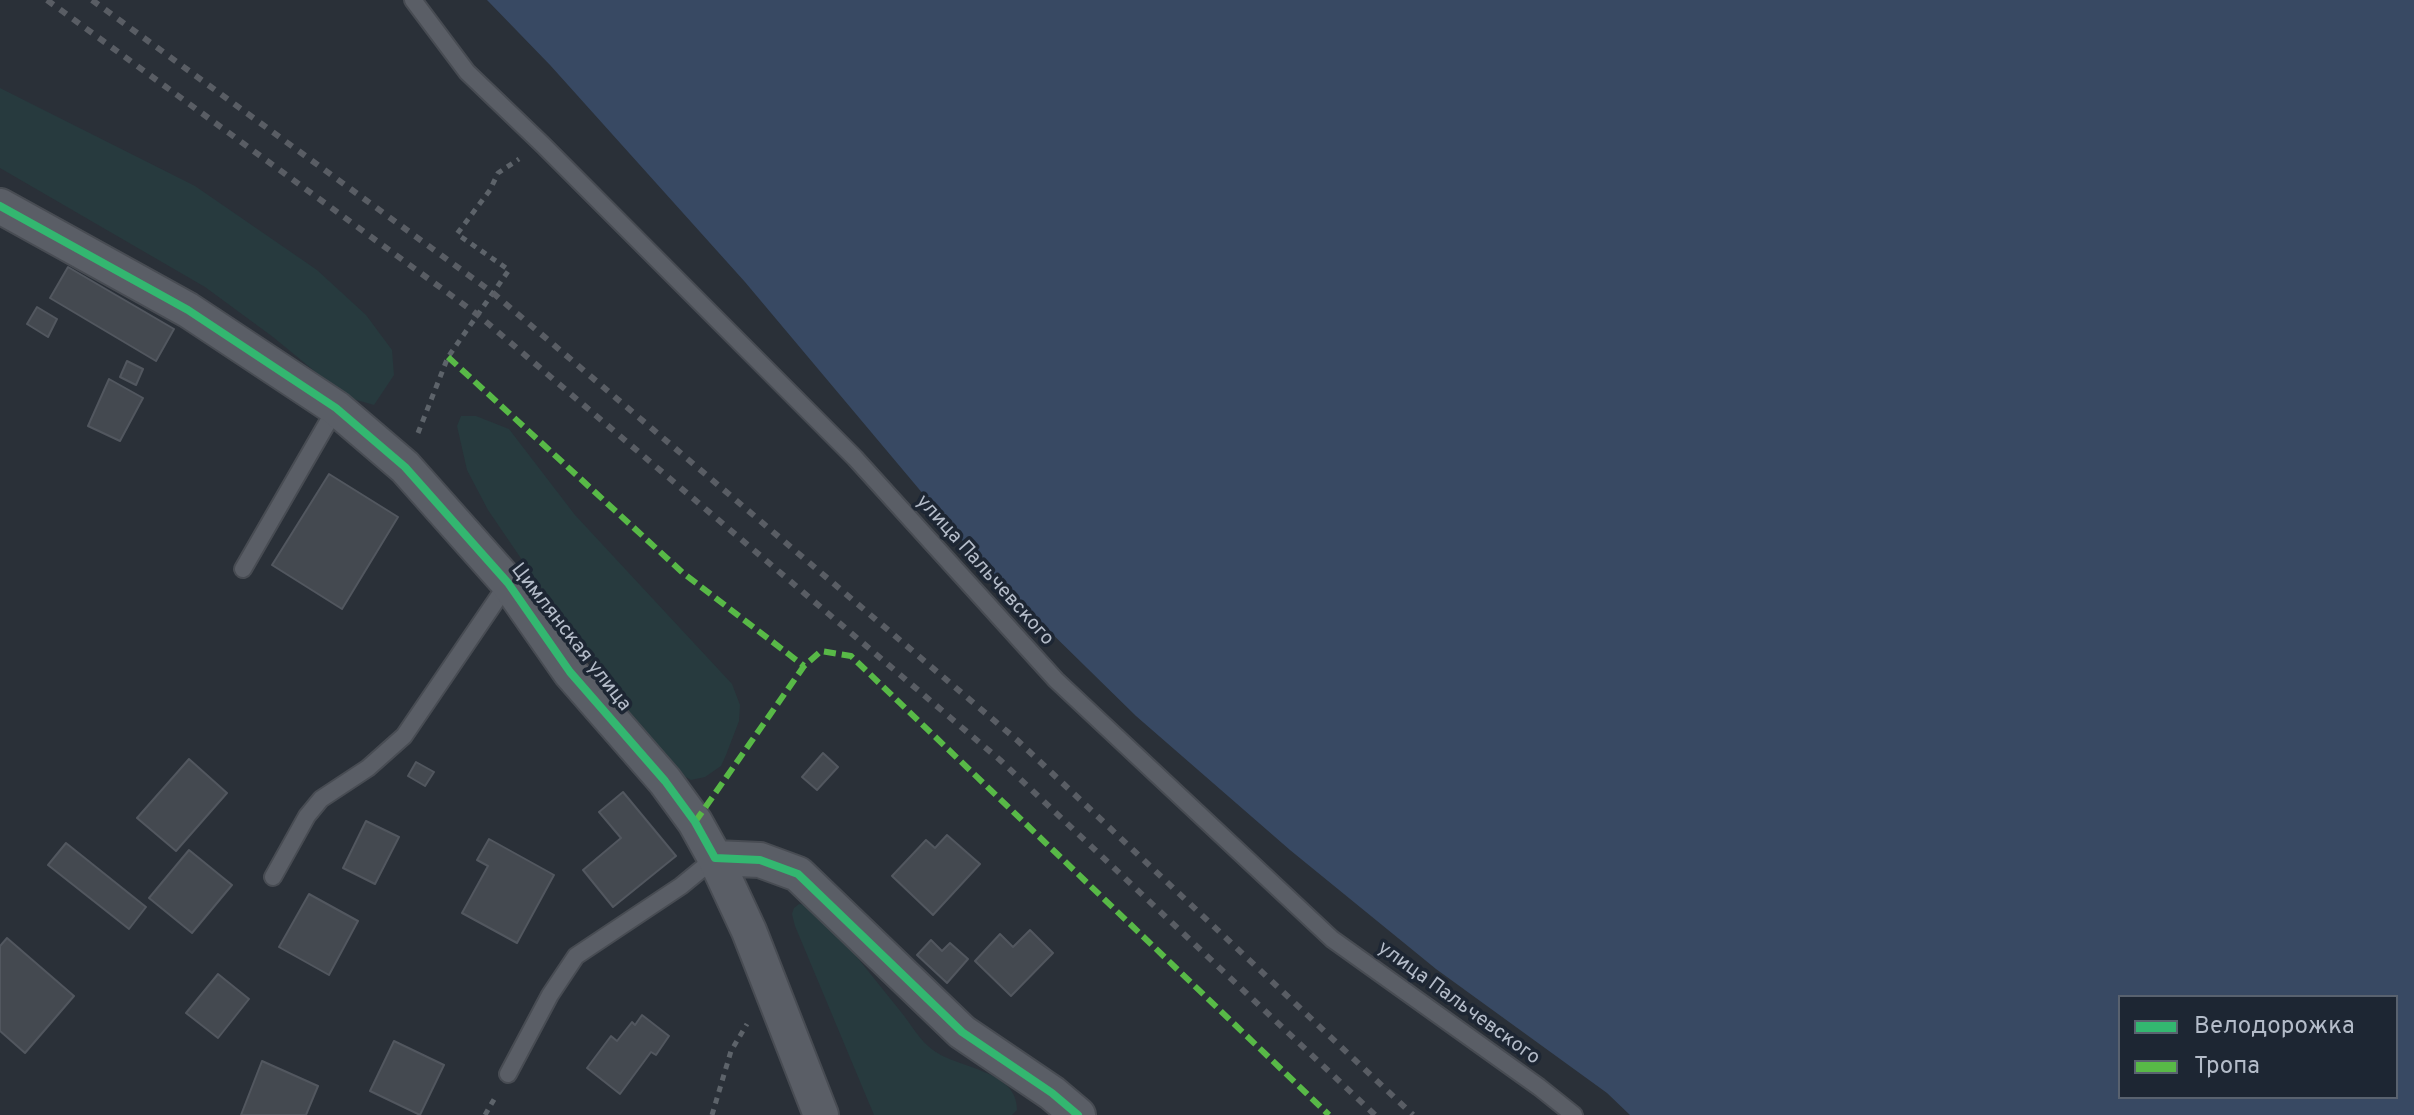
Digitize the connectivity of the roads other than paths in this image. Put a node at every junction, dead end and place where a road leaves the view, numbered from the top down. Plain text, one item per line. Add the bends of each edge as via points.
1 (413, 0) edge
2 (0, 206) edge
3 (336, 408) junction
4 (243, 569) dead end
5 (508, 583) junction
6 (715, 858) junction
7 (273, 877) dead end
8 (508, 1074) dead end
9 (821, 1115) edge
10 (1078, 1115) edge
11 (1574, 1115) edge

1 - 11 lane, улица Пальчевского via 467,72 855,458 1056,680 1332,939
2 - 3 street, Цимлянская улица via 188,310
3 - 4 lane
3 - 5 street, Цимлянская улица via 405,467
5 - 6 street, Цимлянская улица via 570,672 665,781
5 - 7 lane via 404,736 321,799
6 - 8 lane via 576,956
6 - 9 street, Цимлянская улица
6 - 10 street via 760,860 798,874 962,1032

